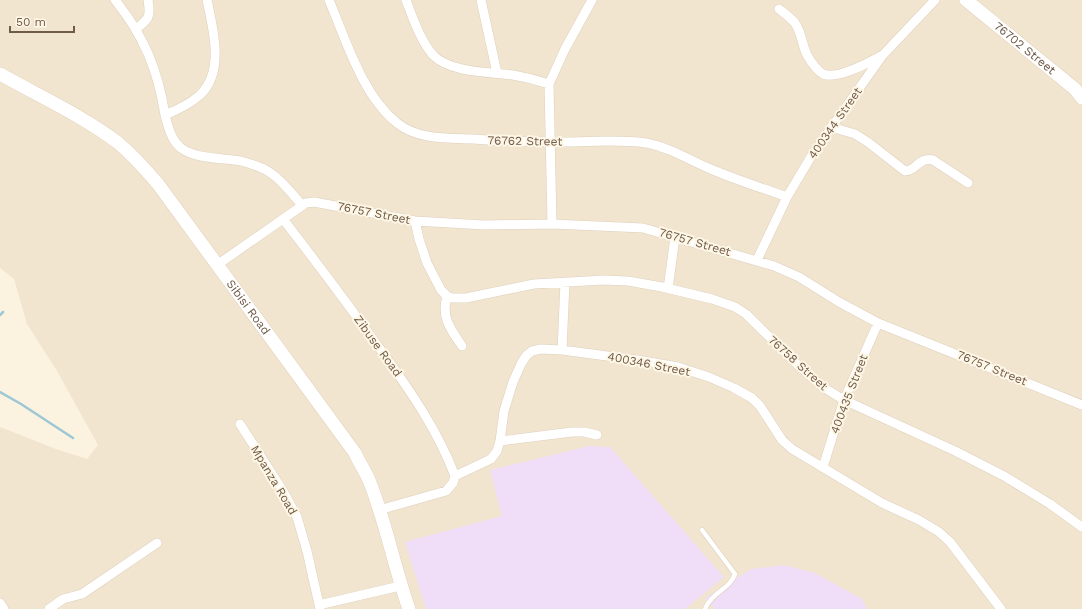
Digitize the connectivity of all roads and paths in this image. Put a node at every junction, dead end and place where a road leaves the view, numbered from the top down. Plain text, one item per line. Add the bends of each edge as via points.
1 (115, 0) edge
2 (148, 0) edge
3 (207, 0) edge
4 (329, 0) edge
5 (406, 0) edge
6 (481, 0) edge
7 (592, 0) edge
8 (934, 0) edge
9 (966, 0) edge
10 (779, 9) dead end
11 (136, 29) junction
12 (882, 56) junction
13 (497, 73) junction
14 (0, 74) edge
15 (548, 84) junction
16 (1080, 93) edge
17 (165, 115) junction
18 (832, 128) junction
19 (550, 142) junction
20 (968, 183) dead end
21 (787, 197) junction
22 (302, 205) junction
23 (283, 218) junction
24 (415, 221) junction
25 (552, 224) junction
26 (675, 237) junction
27 (757, 260) junction
28 (218, 266) junction
29 (565, 282) junction
30 (668, 289) junction
31 (447, 296) junction
32 (878, 323) junction
33 (462, 346) dead end
34 (562, 350) junction
35 (844, 400) junction
36 (1082, 405) edge
37 (240, 424) dead end
38 (597, 435) dead end
39 (500, 441) junction
40 (823, 467) junction
41 (455, 476) junction
42 (379, 510) junction
43 (1082, 527) edge
44 (702, 530) dead end
45 (157, 543) dead end
46 (400, 586) junction
47 (0, 603) edge
48 (319, 607) edge
49 (4, 609) edge
50 (49, 609) edge
51 (409, 609) edge
52 (705, 609) edge
53 (1001, 609) edge

1 - 11 street
2 - 11 street via 148,20
3 - 17 street via 215,50 212,75 200,95
4 - 19 street, 76762 Street via 364,81 382,108 403,127 422,135
5 - 13 street via 415,25 434,56 472,71
6 - 13 street
7 - 15 street
8 - 12 street, 400344 Street
9 - 16 street, 76702 Street
10 - 12 street via 795,23 807,54 823,74 829,76 844,72
11 - 17 street via 155,69
12 - 18 street, 400344 Street
13 - 15 street
14 - 28 street, Sibisi Road via 80,118 118,143 158,184
15 - 19 street
17 - 22 street via 172,136 180,147 188,152 242,161 266,170 279,179
18 - 20 street via 855,134 905,171 910,171 921,161 928,159
18 - 21 street, 400344 Street via 812,155
19 - 21 street, 76762 Street via 618,141 653,145
19 - 25 street
21 - 27 street, 400344 Street
22 - 23 street, 76757 Street
22 - 24 street, 76757 Street via 321,202
23 - 28 street
23 - 41 street, Zibuse Road via 409,389 435,432
24 - 25 street, 76757 Street
24 - 31 street via 427,263 436,282
25 - 26 street, 76757 Street via 643,228
26 - 27 street, 76757 Street
26 - 30 street
27 - 32 street, 76757 Street via 799,277
28 - 42 street, Sibisi Road via 355,453
29 - 30 street, 76758 Street via 604,280
29 - 31 street, 76758 Street via 534,284 466,298
29 - 34 street
30 - 35 street, 76758 Street via 735,307 746,314 823,387
31 - 33 street via 444,307 446,319
32 - 35 street, 400435 Street
32 - 36 street, 76757 Street
34 - 39 street, 400346 Street via 541,349 526,356 513,382 504,411
34 - 40 street, 400346 Street via 678,367 734,388 752,398 760,406 782,440 792,449
35 - 40 street, 400435 Street
35 - 43 street, 76758 Street via 997,473 1050,504
37 - 48 street, Mpanza Road via 283,491 296,517 307,551
38 - 39 street via 572,432
39 - 41 street, 400346 Street via 491,459
40 - 53 street, 400346 Street via 882,503 939,532 950,542
41 - 42 street via 446,491
42 - 46 street, Sibisi Road
44 - 52 lane via 735,574
45 - 50 street via 82,594 63,599
46 - 48 street
46 - 51 street, Sibisi Road
47 - 49 street

